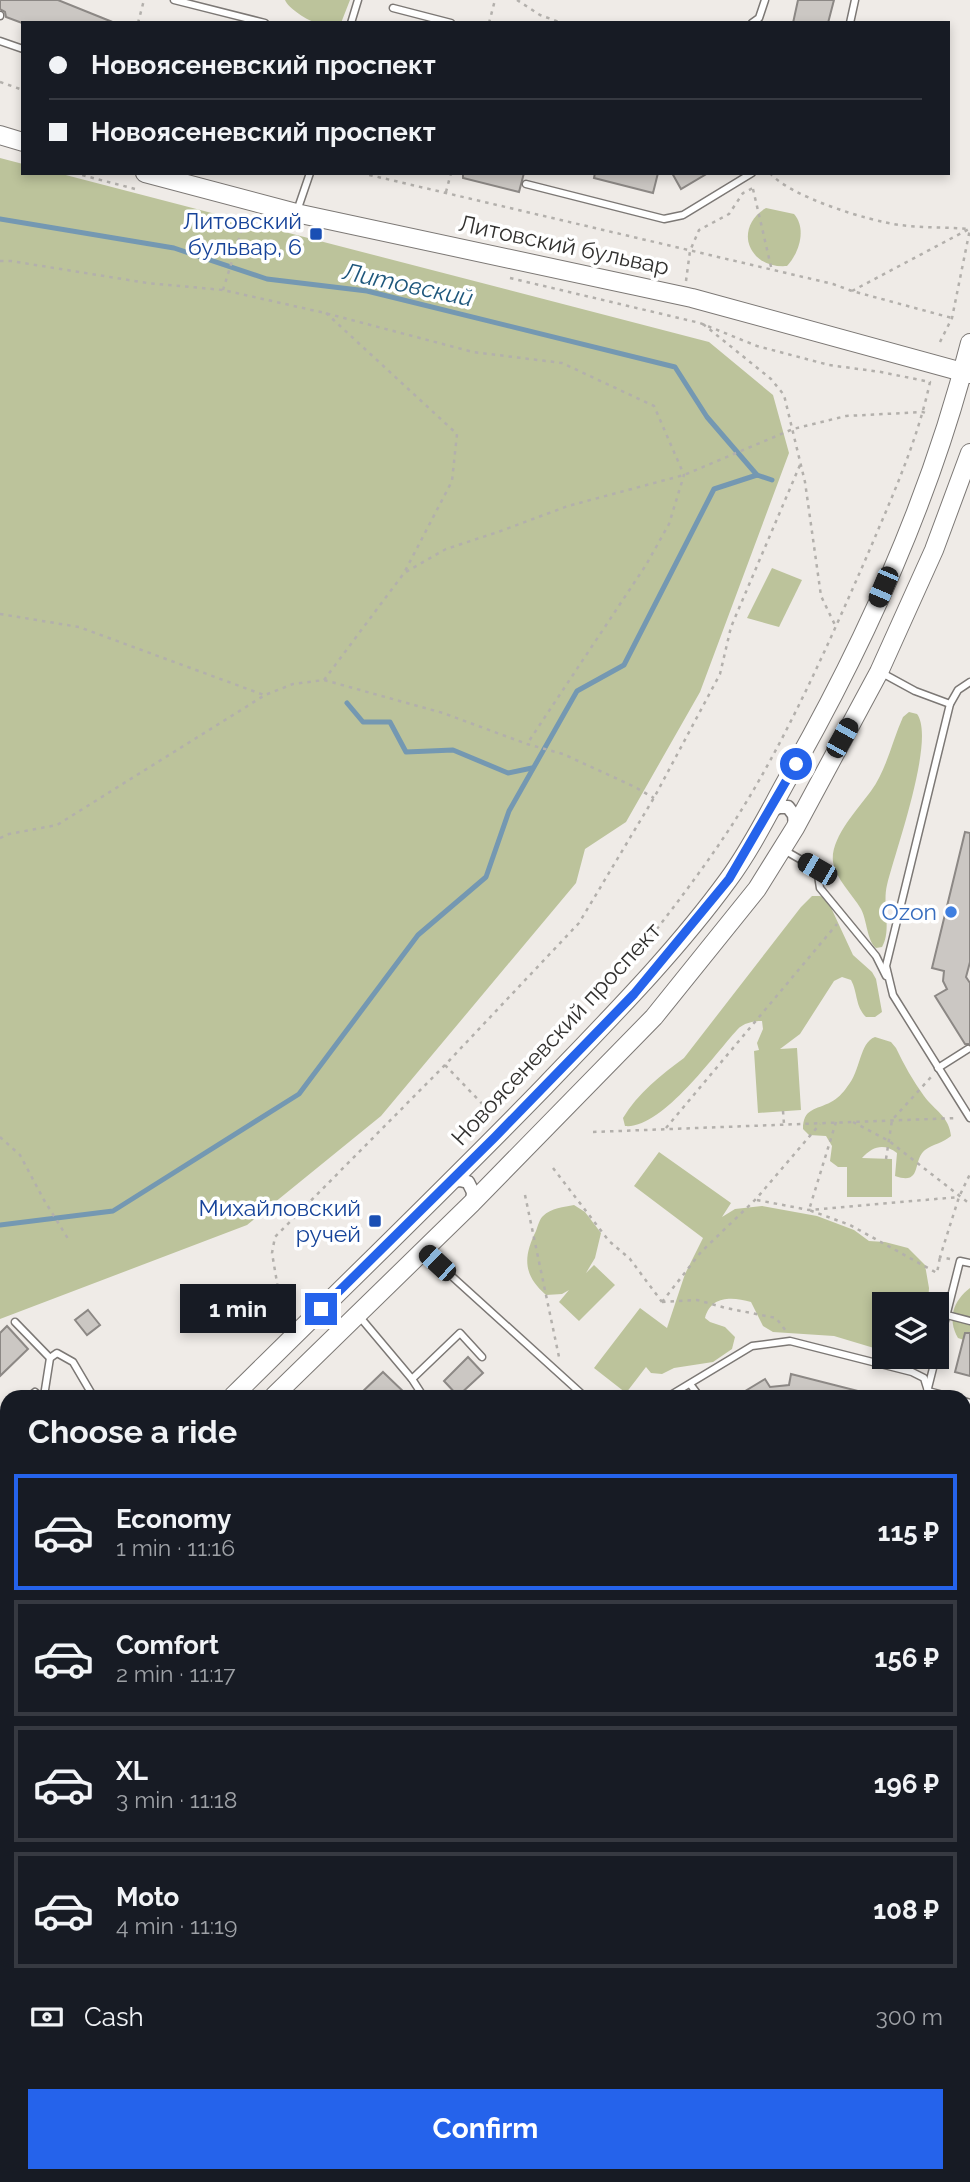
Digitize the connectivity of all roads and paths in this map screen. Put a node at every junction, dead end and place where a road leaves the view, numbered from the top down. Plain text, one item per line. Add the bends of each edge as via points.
1 (144, 0) edge
2 (174, 0) edge
3 (358, 0) edge
4 (495, 0) edge
5 (517, 0) edge
6 (765, 0) edge
7 (855, 0) edge
8 (393, 8) dead end
9 (422, 19) edge
10 (759, 20) edge
11 (139, 21) edge
12 (257, 21) edge
13 (352, 21) edge
14 (490, 21) edge
15 (556, 21) edge
16 (850, 21) edge
17 (0, 41) edge
18 (21, 49) edge
19 (0, 82) edge
20 (21, 89) edge
21 (0, 135) edge
22 (21, 141) edge
23 (82, 175) edge
24 (153, 175) edge
25 (309, 175) edge
26 (370, 175) edge
27 (450, 175) edge
28 (772, 175) edge
29 (753, 177) edge
30 (526, 184) dead end
31 (752, 188) junction
32 (147, 192) dead end
33 (446, 192) junction
34 (296, 213) junction
35 (246, 216) dead end
36 (970, 229) edge
37 (690, 251) junction
38 (0, 261) edge
39 (772, 271) junction
40 (500, 275) dead end
41 (686, 281) dead end
42 (223, 290) junction
43 (852, 291) junction
44 (325, 313) junction
45 (952, 318) junction
46 (700, 321) junction
47 (940, 342) dead end
48 (970, 343) edge
49 (966, 373) edge
50 (923, 412) junction
51 (929, 415) dead end
52 (793, 429) junction
53 (970, 453) edge
54 (800, 465) junction
55 (684, 475) junction
56 (404, 573) junction
57 (0, 614) edge
58 (836, 626) junction
59 (878, 672) junction
60 (324, 680) junction
61 (970, 682) edge
62 (265, 695) junction
63 (950, 705) junction
64 (527, 744) junction
65 (785, 783) junction
66 (654, 798) junction
67 (811, 798) junction
68 (769, 812) junction
69 (795, 828) junction
70 (0, 838) edge
71 (783, 849) junction
72 (844, 916) junction
73 (628, 966) dead end
74 (888, 981) junction
75 (968, 1049) edge
76 (445, 1065) junction
77 (938, 1068) junction
78 (783, 1111) dead end
79 (490, 1112) dead end
80 (970, 1118) edge
81 (892, 1120) junction
82 (836, 1122) junction
83 (852, 1122) junction
84 (821, 1123) junction
85 (784, 1124) junction
86 (666, 1129) junction
87 (593, 1132) dead end
88 (0, 1137) edge
89 (889, 1141) junction
90 (886, 1159) dead end
91 (553, 1168) dead end
92 (970, 1174) edge
93 (449, 1182) junction
94 (525, 1195) dead end
95 (959, 1197) junction
96 (756, 1199) junction
97 (472, 1203) junction
98 (970, 1204) edge
99 (809, 1210) junction
100 (70, 1242) dead end
101 (424, 1251) junction
102 (940, 1257) junction
103 (960, 1261) junction
104 (970, 1263) edge
105 (662, 1302) junction
106 (949, 1307) edge
107 (282, 1312) dead end
108 (358, 1314) junction
109 (949, 1316) edge
110 (970, 1321) edge
111 (15, 1322) dead end
112 (790, 1340) junction
113 (482, 1357) dead end
114 (50, 1358) junction
115 (933, 1369) edge
116 (412, 1379) junction
117 (690, 1384) junction
118 (569, 1385) junction
119 (43, 1390) edge
120 (89, 1390) edge
121 (239, 1390) edge
122 (280, 1390) edge
123 (419, 1390) edge
124 (576, 1390) edge
125 (680, 1390) edge
126 (694, 1390) edge
127 (926, 1390) edge
128 (928, 1390) edge

1 - 11 path
2 - 12 lane
3 - 13 lane
4 - 14 path
5 - 15 path
6 - 10 lane
7 - 16 lane
8 - 9 lane
17 - 18 lane
19 - 20 path
21 - 22 main road
23 - 32 path
24 - 34 main road, Литовский бульвар
25 - 34 lane
26 - 33 path
27 - 33 path
28 - 43 path via 803,195 862,216 899,225 970,229
29 - 30 lane via 683,215 664,219
29 - 31 path
31 - 37 path via 729,214 699,230
31 - 39 path
33 - 37 path
34 - 49 main road, Литовский бульвар via 692,298
35 - 42 path
36 - 45 path
37 - 39 path
37 - 41 path
38 - 42 path via 147,284
39 - 43 path
40 - 46 path
42 - 44 path
43 - 45 path
44 - 55 path via 473,352 562,363 654,406
44 - 56 path via 457,434 452,481
45 - 47 path
46 - 50 path via 757,345 829,365 930,382
46 - 52 path via 771,379 784,395
48 - 49 main road, Новоясеневский проспект
49 - 65 main road, Новоясеневский проспект via 861,638
50 - 51 path
50 - 52 path via 846,416
50 - 58 path via 905,466
52 - 54 path
52 - 55 path
53 - 59 main road via 934,550
54 - 58 path via 821,596
54 - 66 path via 731,627 720,674
55 - 56 path via 568,506 446,549
55 - 64 path via 669,524 646,565
56 - 60 path
57 - 62 path via 79,627
58 - 73 path via 733,823
59 - 63 lane
59 - 67 main road
60 - 62 path via 293,684
60 - 64 path via 443,713
61 - 63 lane via 958,690
62 - 70 path via 58,825
63 - 74 lane via 886,966
64 - 66 path via 563,754
65 - 67 street via 792,802
65 - 68 main road, Новоясеневский проспект
66 - 76 path via 579,923
67 - 69 main road
68 - 69 street via 788,807
68 - 93 main road, Новоясеневский проспект via 729,879 634,994
69 - 71 main road
71 - 72 lane via 817,869 820,888
71 - 97 main road via 757,889 654,1017
72 - 74 lane via 876,956
72 - 86 path
74 - 77 lane
75 - 77 lane
76 - 79 path
76 - 107 path via 275,1237 272,1253
77 - 80 lane
77 - 81 path
78 - 85 path
80 - 81 path
81 - 83 path
81 - 89 path
82 - 83 path
82 - 84 path
82 - 99 path
83 - 89 path
84 - 85 path
84 - 96 path
85 - 86 path
86 - 87 path
88 - 100 path via 20,1155
89 - 90 path
89 - 95 path
91 - 105 path
92 - 95 path
93 - 97 street via 468,1182
93 - 121 main road, Новоясеневский проспект
94 - 118 path via 556,1348
95 - 98 path
95 - 99 path
95 - 102 path
96 - 99 path
96 - 105 path via 701,1252
97 - 101 main road
99 - 102 path via 850,1225 937,1273
101 - 108 main road
101 - 118 lane
102 - 103 path
103 - 104 lane
103 - 106 lane
105 - 112 path via 697,1300 776,1318
108 - 116 lane
108 - 122 main road
109 - 110 lane
111 - 114 lane
112 - 117 lane via 752,1346
112 - 127 lane via 912,1372 924,1378
113 - 116 lane via 460,1333
114 - 119 lane
114 - 120 lane via 57,1353 73,1362
115 - 128 lane
116 - 123 lane
117 - 125 lane
117 - 126 lane
118 - 124 lane

